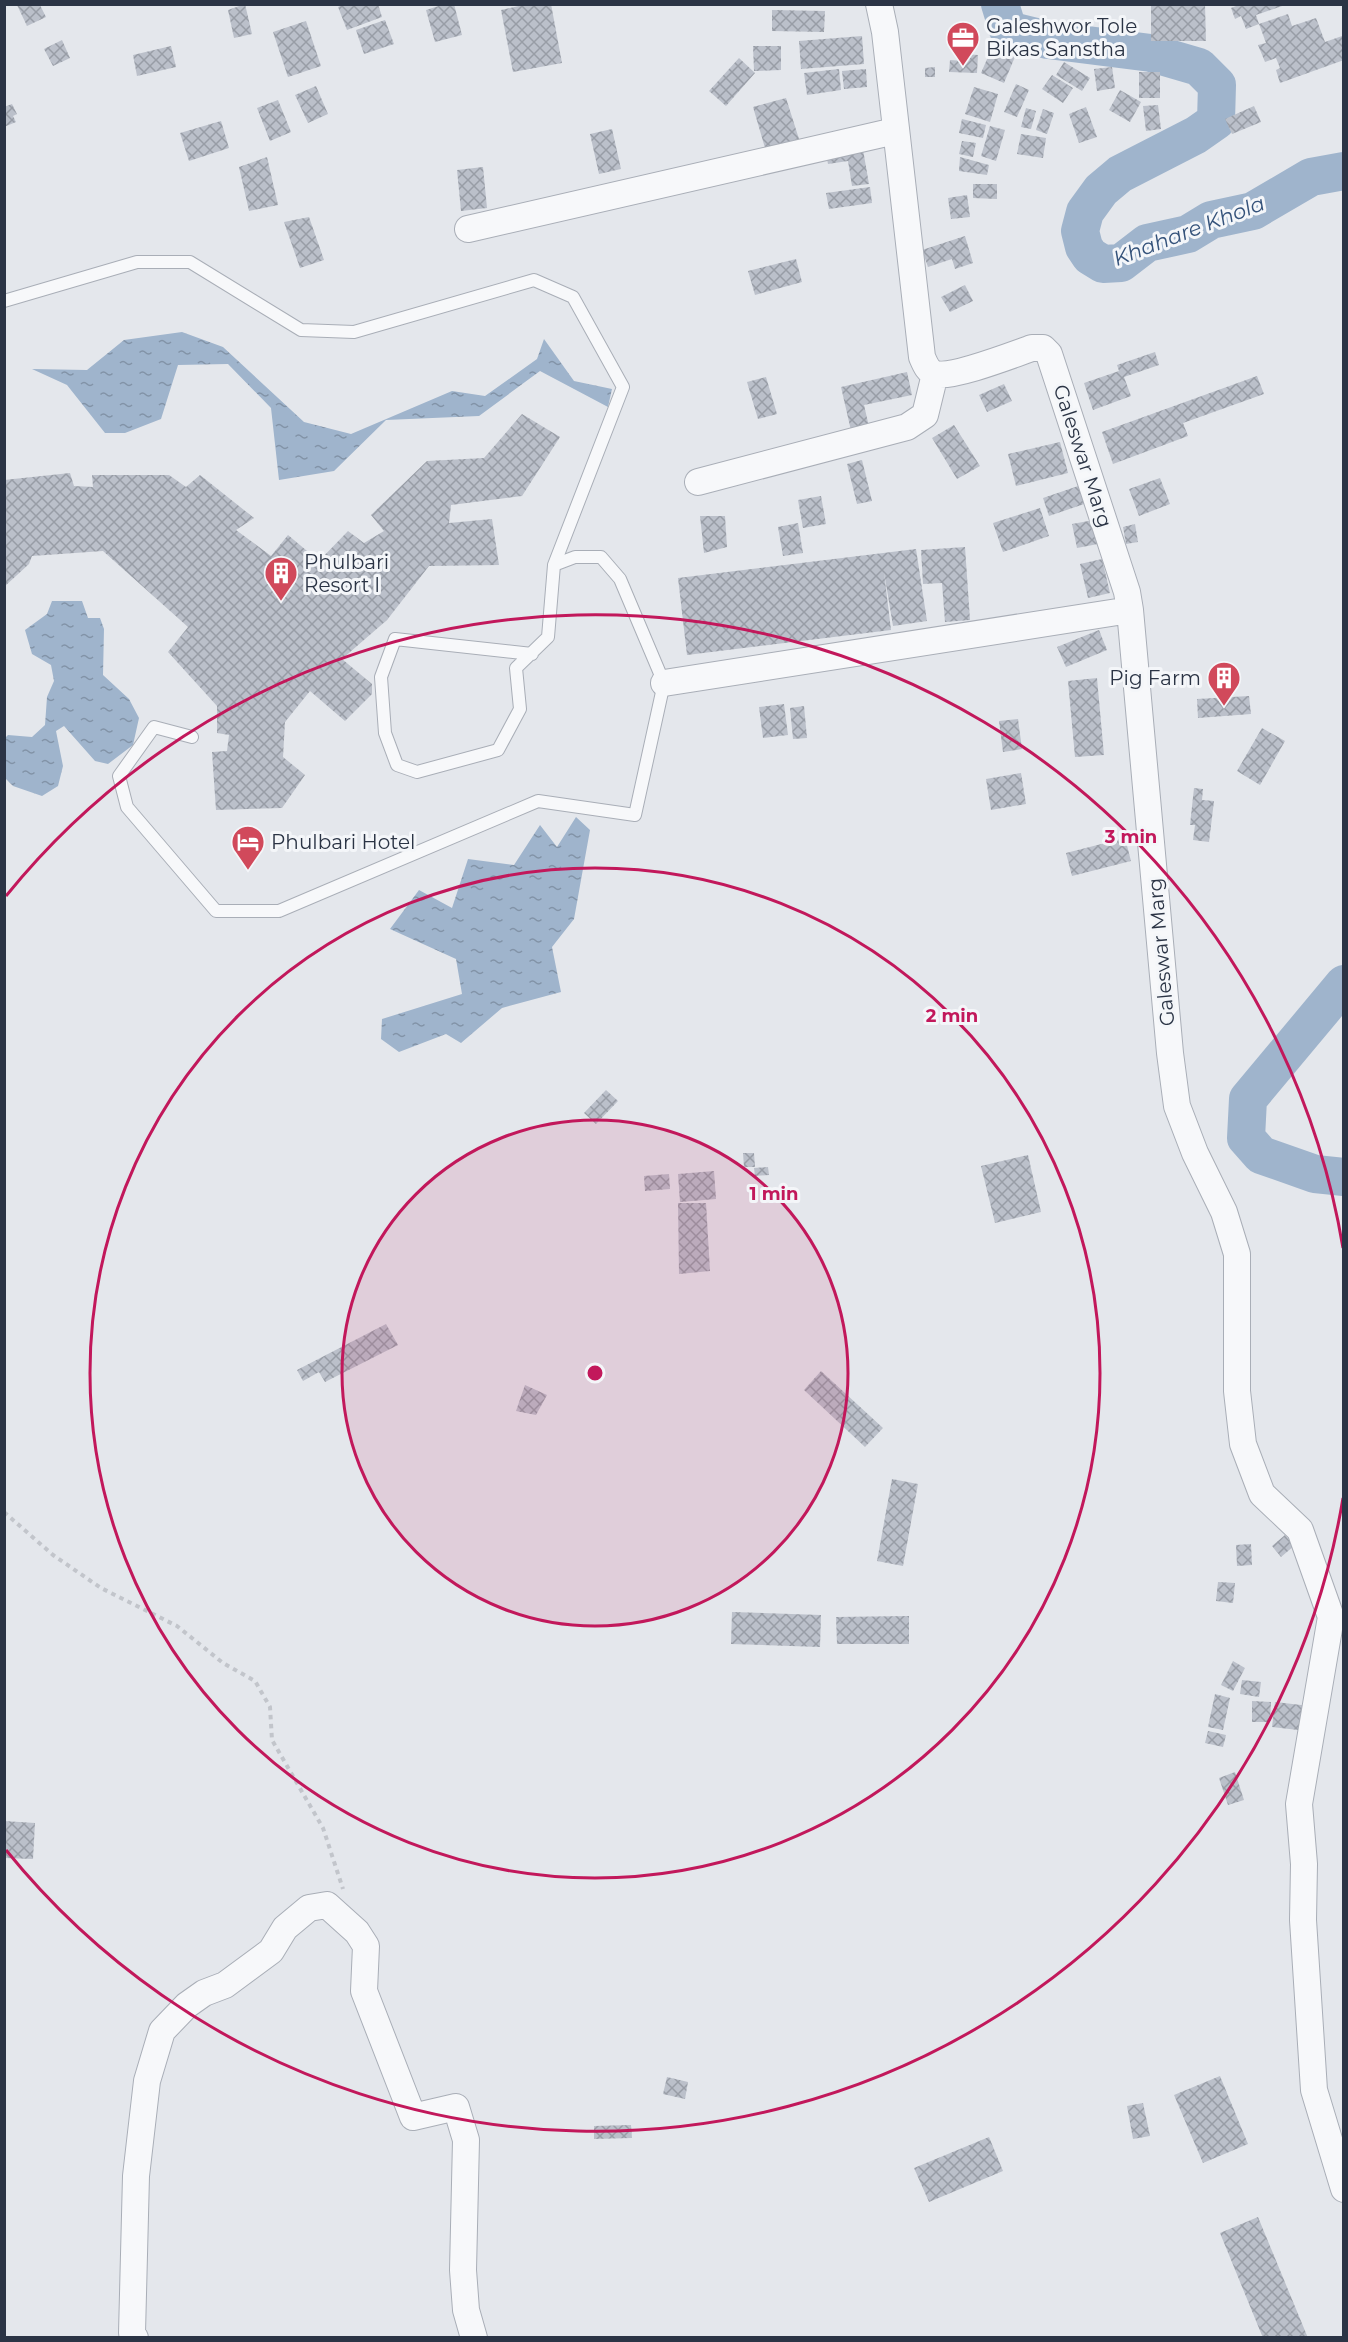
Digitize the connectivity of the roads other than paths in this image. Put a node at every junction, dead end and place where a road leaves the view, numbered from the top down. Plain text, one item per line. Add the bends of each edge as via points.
1 (879, 4) edge
2 (895, 131) junction
3 (468, 230) dead end
4 (4, 301) edge
5 (935, 374) junction
6 (698, 482) dead end
7 (554, 565) junction
8 (1130, 610) junction
9 (532, 654) junction
10 (664, 683) junction
11 (192, 736) dead end
12 (1344, 2190) edge
13 (135, 2337) edge
14 (474, 2337) edge

1 - 2 street
2 - 3 street
2 - 5 street via 922,357
4 - 7 lane via 137,262 190,262 301,330 354,332 534,280 573,297 623,387
5 - 6 street via 925,415 907,427
5 - 8 street, Galeswar Marg via 950,374 1032,348 1042,348 1049,354
7 - 9 lane via 548,638
7 - 10 lane via 575,557 601,557 620,579
8 - 10 street
8 - 12 street, Galeswar Marg via 1177,1106 1224,1212 1237,1254 1237,1391 1243,1444 1262,1494 1300,1530 1331,1617 1299,1804 1314,2090
9 - 9 lane via 516,668 520,709 498,750 417,772 397,765 385,733 381,677 395,639
10 - 11 lane via 635,815 538,801 279,912 216,911 127,807 119,776 154,728
13 - 14 street via 132,2281 136,2176 147,2081 162,2031 187,2005 225,1985 271,1952 285,1928 309,1908 327,1905 357,1932 366,1946 363,1991 413,2117 456,2107 465,2140 465,2310

